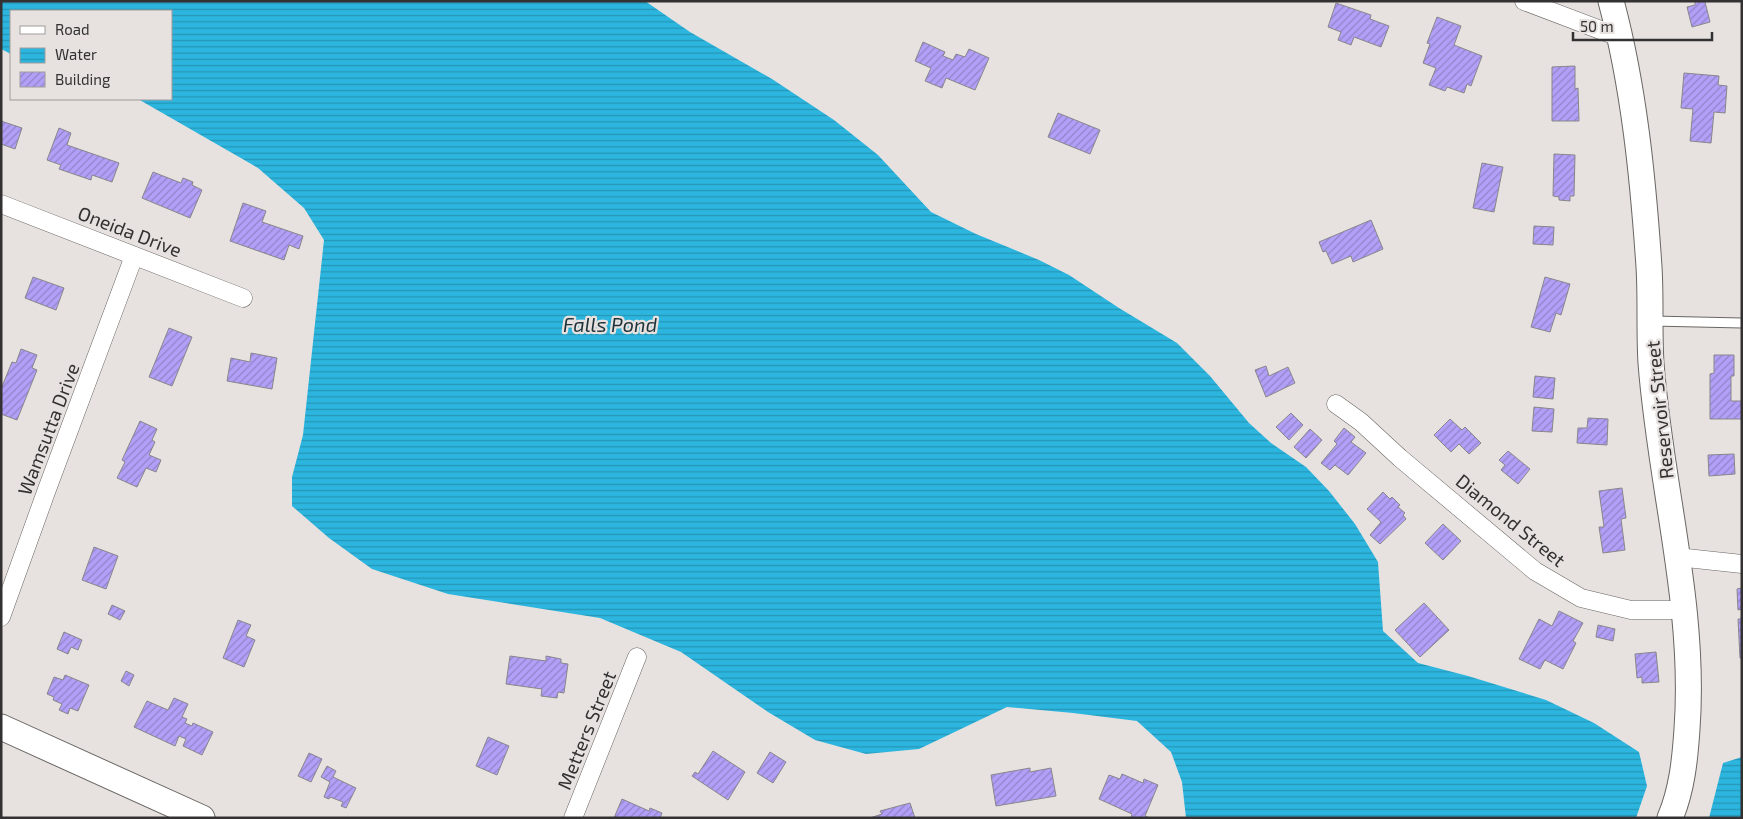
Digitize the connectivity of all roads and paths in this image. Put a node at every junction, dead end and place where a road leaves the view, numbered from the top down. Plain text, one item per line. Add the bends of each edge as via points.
1 (1524, 1) edge
2 (1610, 1) edge
3 (1619, 37) junction
4 (1, 204) edge
5 (134, 256) junction
6 (243, 298) dead end
7 (1650, 322) junction
8 (1742, 323) edge
9 (1336, 404) dead end
10 (1677, 557) junction
11 (1742, 564) edge
12 (1685, 610) junction
13 (1, 617) edge
14 (637, 657) dead end
15 (1, 727) edge
16 (202, 818) edge
17 (574, 818) edge
18 (1670, 818) edge

1 - 3 street
2 - 3 street, Reservoir Street
3 - 7 street, Reservoir Street via 1635,124 1649,268
4 - 5 street, Oneida Drive
5 - 6 street, Oneida Drive
5 - 13 street, Wamsutta Drive
7 - 8 lane
7 - 10 street, Reservoir Street via 1658,434
9 - 12 street, Diamond Street via 1362,422 1535,571 1581,598 1631,610
10 - 11 street
10 - 12 street, Reservoir Street
12 - 18 street, Reservoir Street via 1690,695 1685,758
14 - 17 street, Metters Street
15 - 16 street

